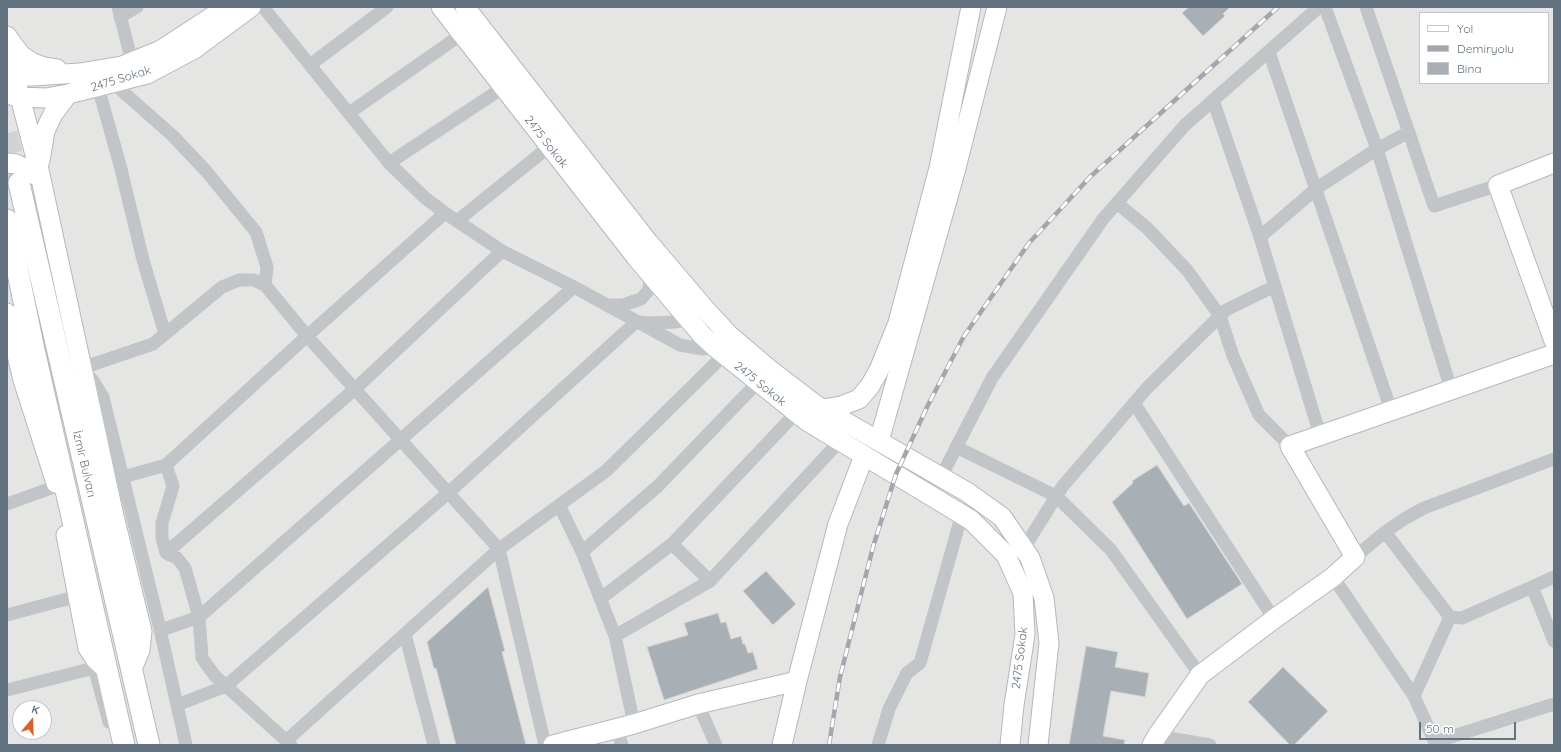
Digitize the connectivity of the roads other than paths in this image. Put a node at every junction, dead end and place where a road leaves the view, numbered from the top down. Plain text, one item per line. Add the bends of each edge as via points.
1 (137, 7) edge
2 (227, 7) edge
3 (251, 7) edge
4 (263, 7) edge
5 (387, 7) edge
6 (441, 7) edge
7 (465, 7) edge
8 (971, 7) edge
9 (997, 7) edge
10 (1319, 7) edge
11 (1325, 7) edge
12 (1366, 7) edge
13 (119, 12) edge
14 (462, 34) junction
15 (7, 36) edge
16 (7, 47) edge
17 (1269, 52) junction
18 (132, 62) junction
19 (310, 65) junction
20 (80, 73) junction
21 (9, 78) edge
22 (105, 85) junction
23 (504, 87) junction
24 (68, 94) junction
25 (14, 96) edge
26 (1213, 100) junction
27 (349, 113) junction
28 (1409, 132) junction
29 (550, 146) junction
30 (1377, 149) junction
31 (7, 163) edge
32 (389, 163) junction
33 (1554, 163) edge
34 (40, 174) junction
35 (19, 183) tunnel mouth
36 (1498, 185) junction
37 (1316, 188) junction
38 (1117, 203) junction
39 (445, 214) junction
40 (7, 220) edge
41 (457, 221) junction
42 (1260, 237) junction
43 (502, 251) junction
44 (650, 274) junction
45 (265, 285) junction
46 (574, 286) junction
47 (1275, 286) junction
48 (606, 305) junction
49 (705, 309) junction
50 (7, 313) edge
51 (1220, 316) junction
52 (688, 320) junction
53 (636, 322) junction
54 (165, 334) junction
55 (729, 335) junction
56 (307, 336) junction
57 (1554, 341) edge
58 (719, 351) junction
59 (1554, 354) edge
60 (82, 368) junction
61 (758, 382) junction
62 (355, 389) junction
63 (1451, 389) junction
64 (1134, 403) junction
65 (823, 409) junction
66 (1391, 410) junction
67 (796, 412) junction
68 (1320, 435) junction
69 (401, 440) junction
70 (840, 441) junction
71 (879, 441) junction
72 (956, 446) junction
73 (1290, 446) junction
74 (864, 456) junction
75 (1554, 459) edge
76 (166, 465) junction
77 (123, 477) junction
78 (941, 477) junction
79 (57, 486) junction
80 (448, 493) junction
81 (1056, 496) junction
82 (7, 504) edge
83 (559, 505) junction
84 (962, 514) junction
85 (1385, 532) junction
86 (672, 544) junction
87 (1024, 548) junction
88 (499, 549) junction
89 (582, 552) junction
90 (166, 553) junction
91 (1355, 557) junction
92 (1333, 577) junction
93 (1554, 577) edge
94 (710, 581) junction
95 (1532, 587) junction
96 (78, 596) junction
97 (600, 599) junction
98 (7, 615) edge
99 (199, 617) junction
100 (1450, 617) junction
101 (1274, 619) junction
102 (161, 630) junction
103 (405, 634) junction
104 (615, 636) junction
105 (1554, 641) edge
106 (101, 668) junction
107 (132, 669) junction
108 (1200, 675) junction
109 (797, 681) junction
110 (226, 686) junction
111 (7, 690) edge
112 (1414, 696) junction
113 (698, 704) junction
114 (1554, 704) edge
115 (177, 705) junction
116 (624, 732) edge
117 (1155, 741) edge
118 (289, 743) edge
119 (1435, 744) edge
120 (114, 745) edge
121 (124, 745) edge
122 (149, 745) edge
123 (186, 745) edge
124 (434, 745) edge
125 (545, 745) edge
126 (553, 745) edge
127 (716, 745) edge
128 (782, 745) edge
129 (878, 745) edge
130 (1010, 745) edge
131 (1038, 745) edge
132 (1210, 745) edge

1 - 13 street
2 - 18 main road, 2475 Sokak via 161,50
3 - 22 main road, 2475 Sokak via 194,49 148,74
4 - 19 street
5 - 19 street
6 - 14 main road, 2475 Sokak
7 - 49 main road, 2475 Sokak via 648,242
8 - 65 main road via 939,168 896,330 870,386 859,399 842,406
9 - 71 main road via 955,172
10 - 17 street
11 - 30 street
12 - 28 street
13 - 18 street
14 - 23 main road, 2475 Sokak
14 - 27 street
15 - 20 main road via 21,55 31,62 44,67
16 - 21 main road
17 - 26 street
17 - 37 street
18 - 20 main road, 2475 Sokak
19 - 27 street
20 - 21 main road, 2475 Sokak
21 - 25 main road
22 - 24 main road, 2475 Sokak
22 - 45 street via 173,136 256,232 267,267
22 - 54 street via 142,260
23 - 29 main road, 2475 Sokak
23 - 32 street
24 - 25 main road, 2475 Sokak via 46,98
24 - 34 main road via 53,114 45,131
25 - 34 main road
26 - 38 street via 1185,125
26 - 42 street
27 - 32 street
28 - 30 street
28 - 36 street via 1434,206
29 - 41 street
29 - 44 main road, 2475 Sokak
30 - 37 street
30 - 63 street
31 - 34 main road
32 - 39 street
33 - 36 main road
34 - 60 main road
35 - 107 main road, İzmir Bulvarı
36 - 57 main road
37 - 42 street
37 - 66 street
38 - 51 street via 1147,228 1187,270
38 - 72 street via 1103,219 992,378
39 - 41 street
39 - 56 street
40 - 106 main road, İzmir Bulvarı
41 - 43 street
42 - 47 street
43 - 46 street
43 - 62 street
44 - 48 street via 649,290 641,298 623,305
44 - 52 main road, 2475 Sokak
45 - 54 street via 254,280 239,280 222,286
45 - 56 street
46 - 48 street
46 - 69 street
47 - 51 street via 1226,310
47 - 68 street
48 - 53 street
49 - 52 street
49 - 55 main road, 2475 Sokak
50 - 79 main road via 23,380
51 - 64 street
51 - 73 street via 1233,356 1259,415
52 - 53 street
52 - 58 main road, 2475 Sokak
53 - 58 street via 680,345
53 - 80 street
54 - 60 street via 153,344
55 - 58 street
55 - 65 main road, 2475 Sokak
56 - 62 street
56 - 76 street
58 - 61 main road, 2475 Sokak
58 - 83 street via 606,471
59 - 63 main road
60 - 77 street via 103,398
60 - 107 main road via 142,631 140,650
61 - 67 main road, 2475 Sokak
61 - 89 street via 658,486
62 - 69 street
62 - 90 street
63 - 66 main road
64 - 81 street
64 - 101 street
65 - 71 main road, 2475 Sokak
66 - 68 main road
67 - 70 main road, 2475 Sokak
67 - 86 street
68 - 73 main road
69 - 80 street
69 - 99 street
70 - 74 main road, 2475 Sokak
70 - 94 street
71 - 78 main road, 2475 Sokak
72 - 78 street
72 - 81 street
73 - 91 main road
74 - 84 main road, 2475 Sokak
74 - 109 main road via 838,524
75 - 85 street via 1424,508
76 - 77 street
76 - 90 street via 173,486 162,523
77 - 102 street
78 - 87 main road, 2475 Sokak via 1002,517
79 - 82 street
79 - 96 main road
80 - 88 street
80 - 110 street
81 - 87 street
81 - 108 street via 1111,550
83 - 88 street
83 - 89 street
84 - 129 street via 920,663 907,673 889,709
84 - 130 main road, 2475 Sokak via 1006,555 1023,593 1025,635
85 - 91 street
85 - 100 street
86 - 94 street
86 - 97 street
87 - 131 main road, 2475 Sokak via 1044,598 1049,644
88 - 103 street
88 - 125 street
89 - 97 street
90 - 99 street via 177,558 185,568
91 - 92 main road
92 - 101 main road
92 - 112 street
93 - 95 street
94 - 104 street
95 - 100 street via 1462,618
95 - 105 street
96 - 98 street
96 - 106 main road via 88,648
97 - 104 street
99 - 102 street
99 - 110 street via 202,658
100 - 112 street
101 - 108 main road
102 - 115 street
103 - 118 street
103 - 124 street
104 - 116 street
106 - 111 street
106 - 120 street
106 - 121 main road, İzmir Bulvarı
107 - 122 main road, İzmir Bulvarı
108 - 117 main road
109 - 113 main road
109 - 128 main road
110 - 115 street
110 - 118 street
112 - 119 street
113 - 116 main road
113 - 127 street
114 - 119 street
115 - 123 street
116 - 126 main road
117 - 132 street

